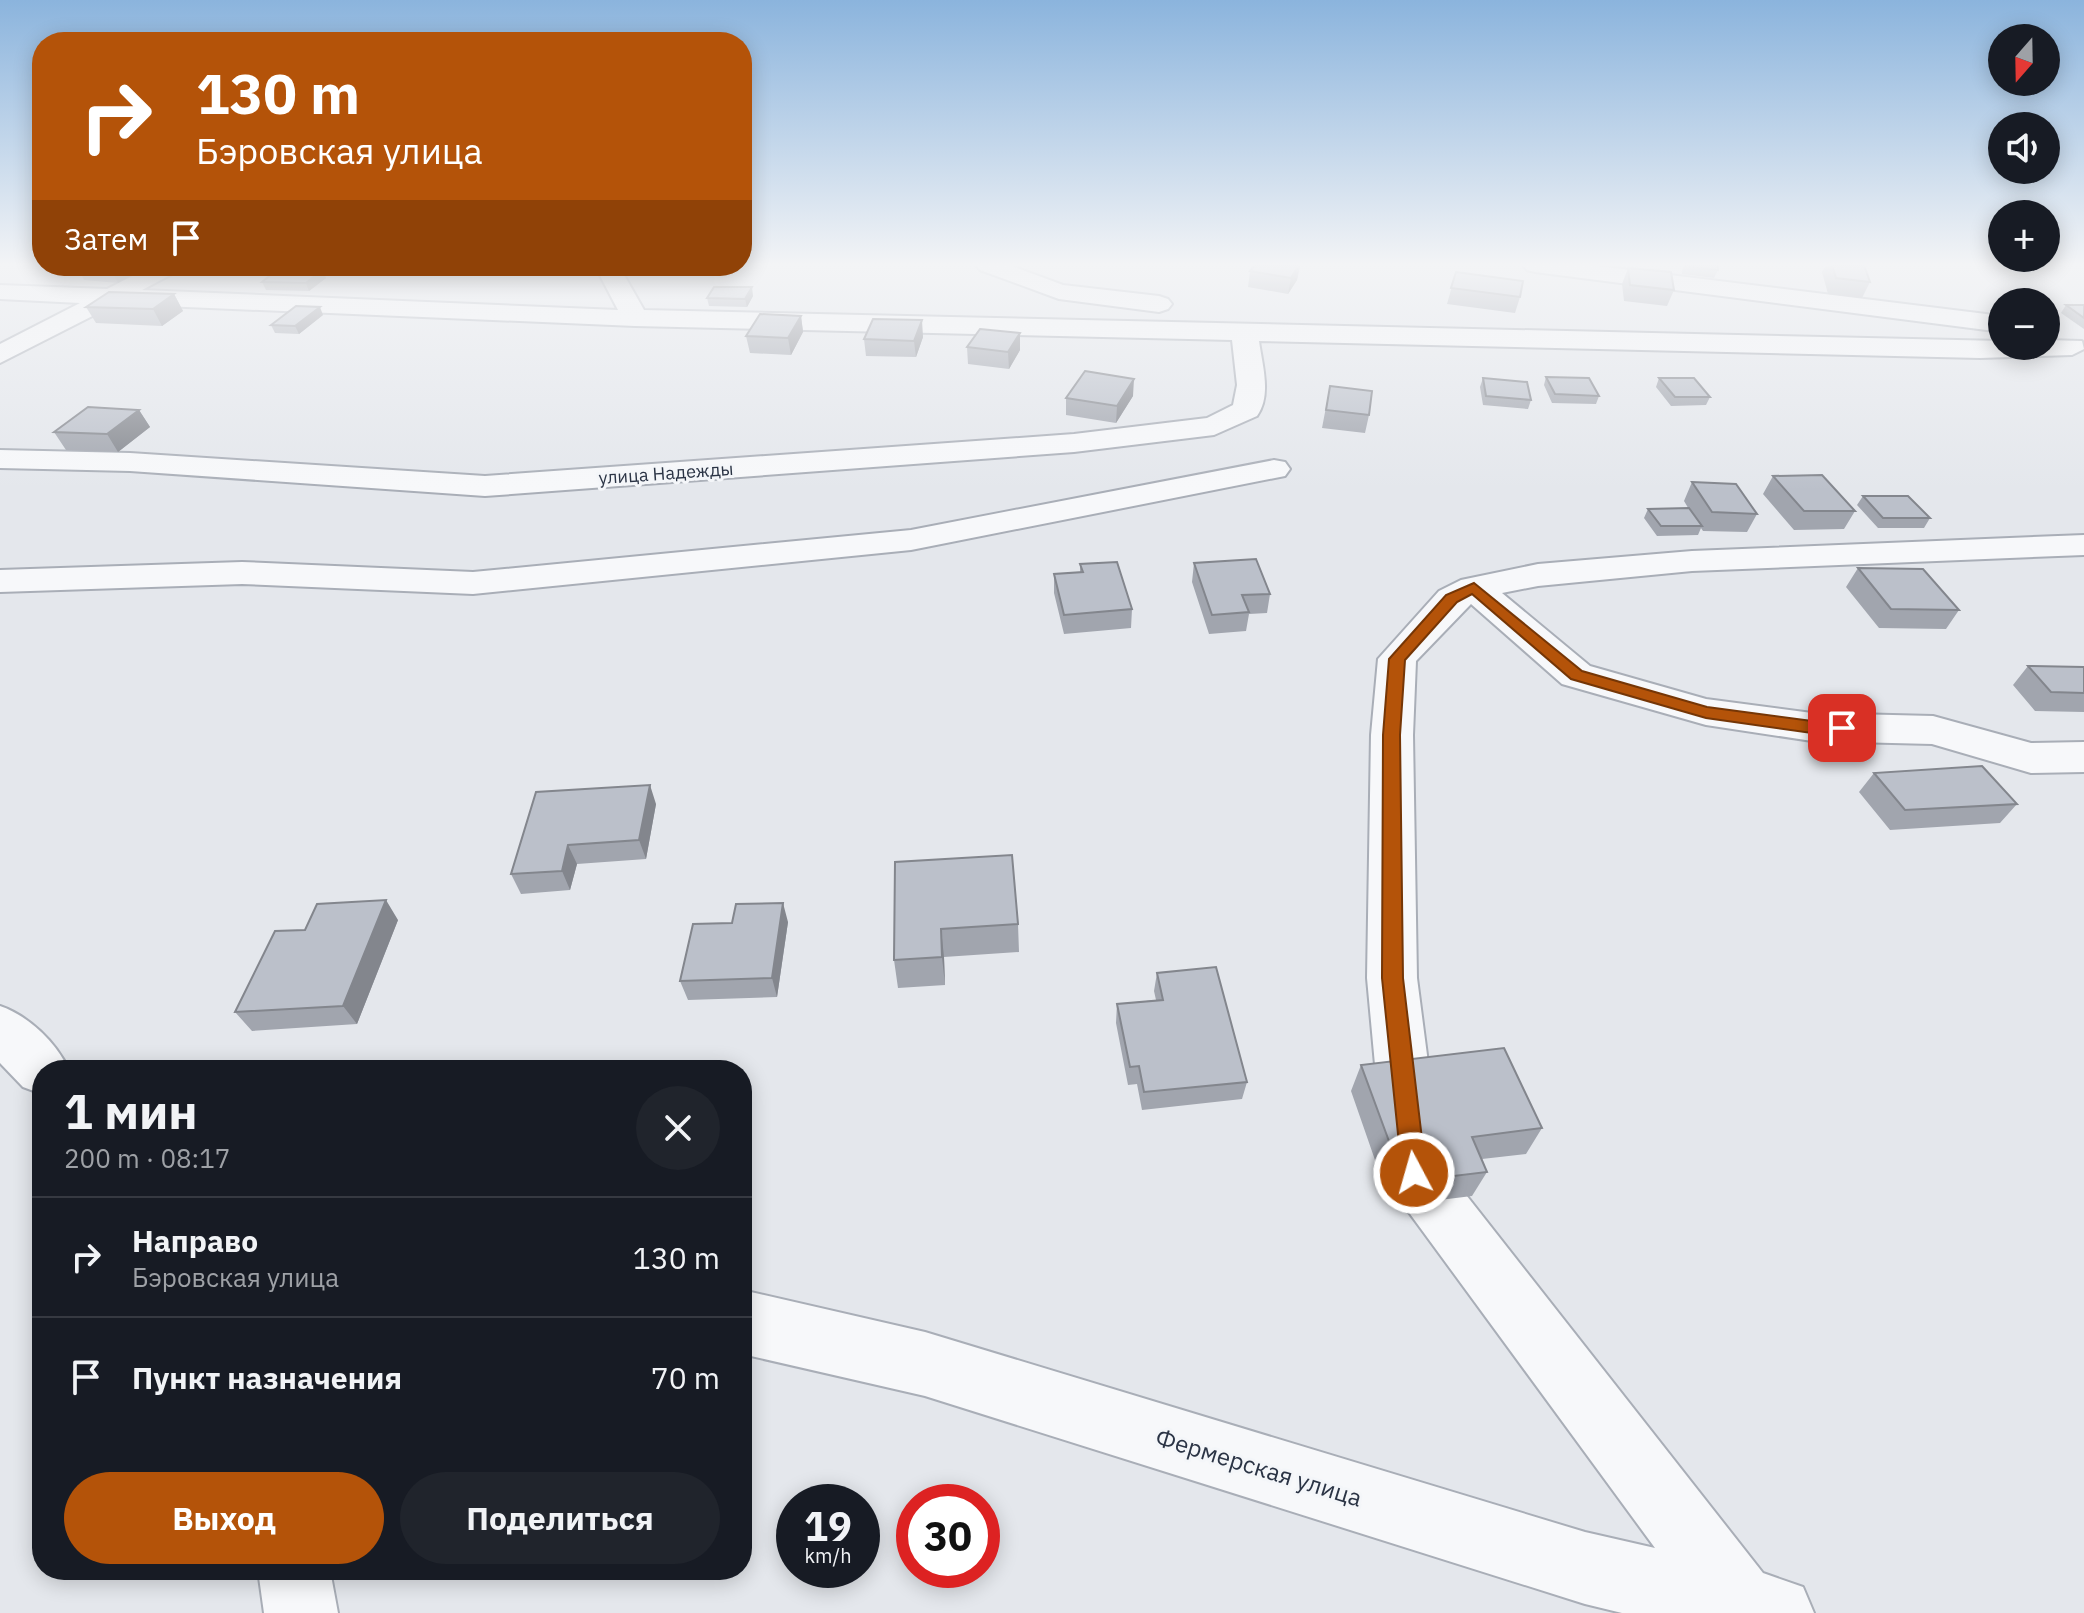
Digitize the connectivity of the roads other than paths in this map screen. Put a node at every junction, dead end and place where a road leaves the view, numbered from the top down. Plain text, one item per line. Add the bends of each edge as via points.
1 (29, 340) edge
2 (1245, 340) edge
3 (1602, 340) edge
4 (2067, 345) edge
5 (0, 355) edge
6 (0, 459) edge
7 (1274, 469) dead end
8 (2084, 545) edge
9 (0, 581) edge
10 (1474, 588) junction
11 (2084, 757) edge
12 (0, 1028) edge
13 (32, 1060) edge
14 (0, 1068) edge
15 (32, 1076) edge
16 (752, 1324) edge
17 (296, 1580) edge
18 (1760, 1609) edge
19 (301, 1613) edge

1 - 5 street
2 - 6 street, улица Надежды via 1251,385 1247,410 1214,426 1074,443 485,486 145,462
3 - 4 street via 1980,350
7 - 9 street via 911,540 473,583 242,573
8 - 10 street via 1692,561 1538,575
10 - 11 street via 1576,675 1692,708 1812,727 1933,730 2031,758
10 - 18 street via 1452,599 1397,659 1392,978 1414,1173
12 - 13 street
14 - 15 street
16 - 18 street, Фермерская улица via 925,1364 1585,1568
17 - 19 street

